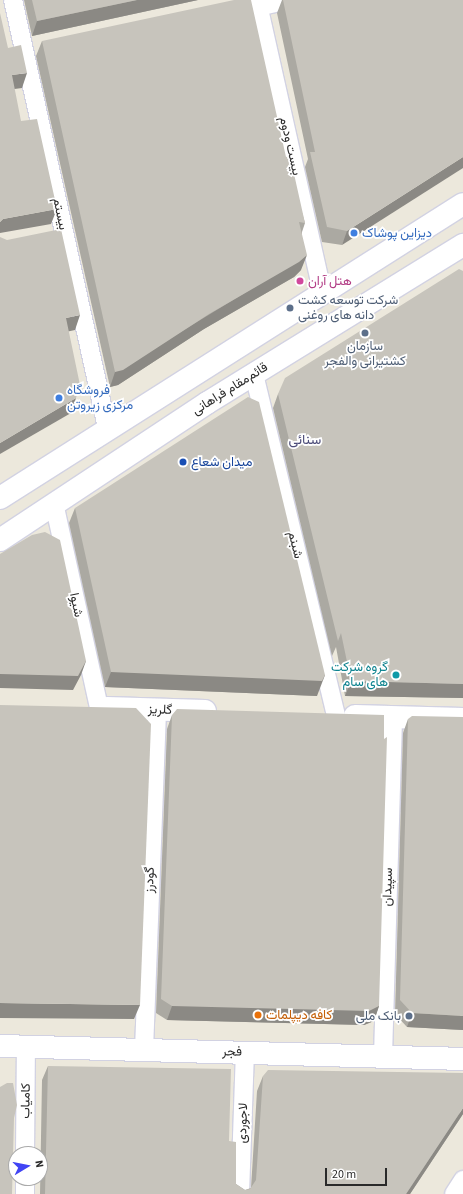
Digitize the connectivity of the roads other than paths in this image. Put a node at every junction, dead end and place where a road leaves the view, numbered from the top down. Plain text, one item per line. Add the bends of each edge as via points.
1 (13, 0) edge
2 (288, 0) edge
3 (251, 2) edge
4 (463, 204) edge
5 (463, 245) edge
6 (322, 291) junction
7 (254, 374) junction
8 (107, 428) junction
9 (0, 498) edge
10 (54, 503) junction
11 (0, 540) edge
12 (76, 707) edge
13 (99, 708) junction
14 (157, 710) junction
15 (227, 712) edge
16 (313, 714) edge
17 (336, 715) junction
18 (392, 717) junction
19 (463, 719) edge
20 (8, 1049) edge
21 (144, 1050) junction
22 (245, 1053) junction
23 (383, 1056) junction
24 (463, 1058) edge
25 (24, 1146) edge
26 (463, 1180) edge
27 (240, 1194) edge
28 (454, 1194) edge

1 - 8 street, بیستم via 31,47 57,234
2 - 3 street
3 - 6 street, بیست ودوم
4 - 6 main road
5 - 7 main road, قائم‌مقام فراهانی
6 - 8 main road
7 - 10 main road, قائم‌مقام فراهانی
7 - 17 street, شبنم
8 - 9 main road
10 - 11 main road, قائم‌مقام فراهانی
10 - 13 street, شیوا
12 - 13 main road, گلریز
13 - 14 main road, گلریز
14 - 15 main road, گلریز
14 - 21 street, گودرز
16 - 17 main road
17 - 18 main road
18 - 19 main road
18 - 23 street, سپیدان
20 - 21 main road, فجر
20 - 25 street, کامیاب
21 - 22 main road, فجر
22 - 23 main road, فجر
22 - 27 street, لاجوردی
23 - 24 main road, فجر
26 - 28 street

